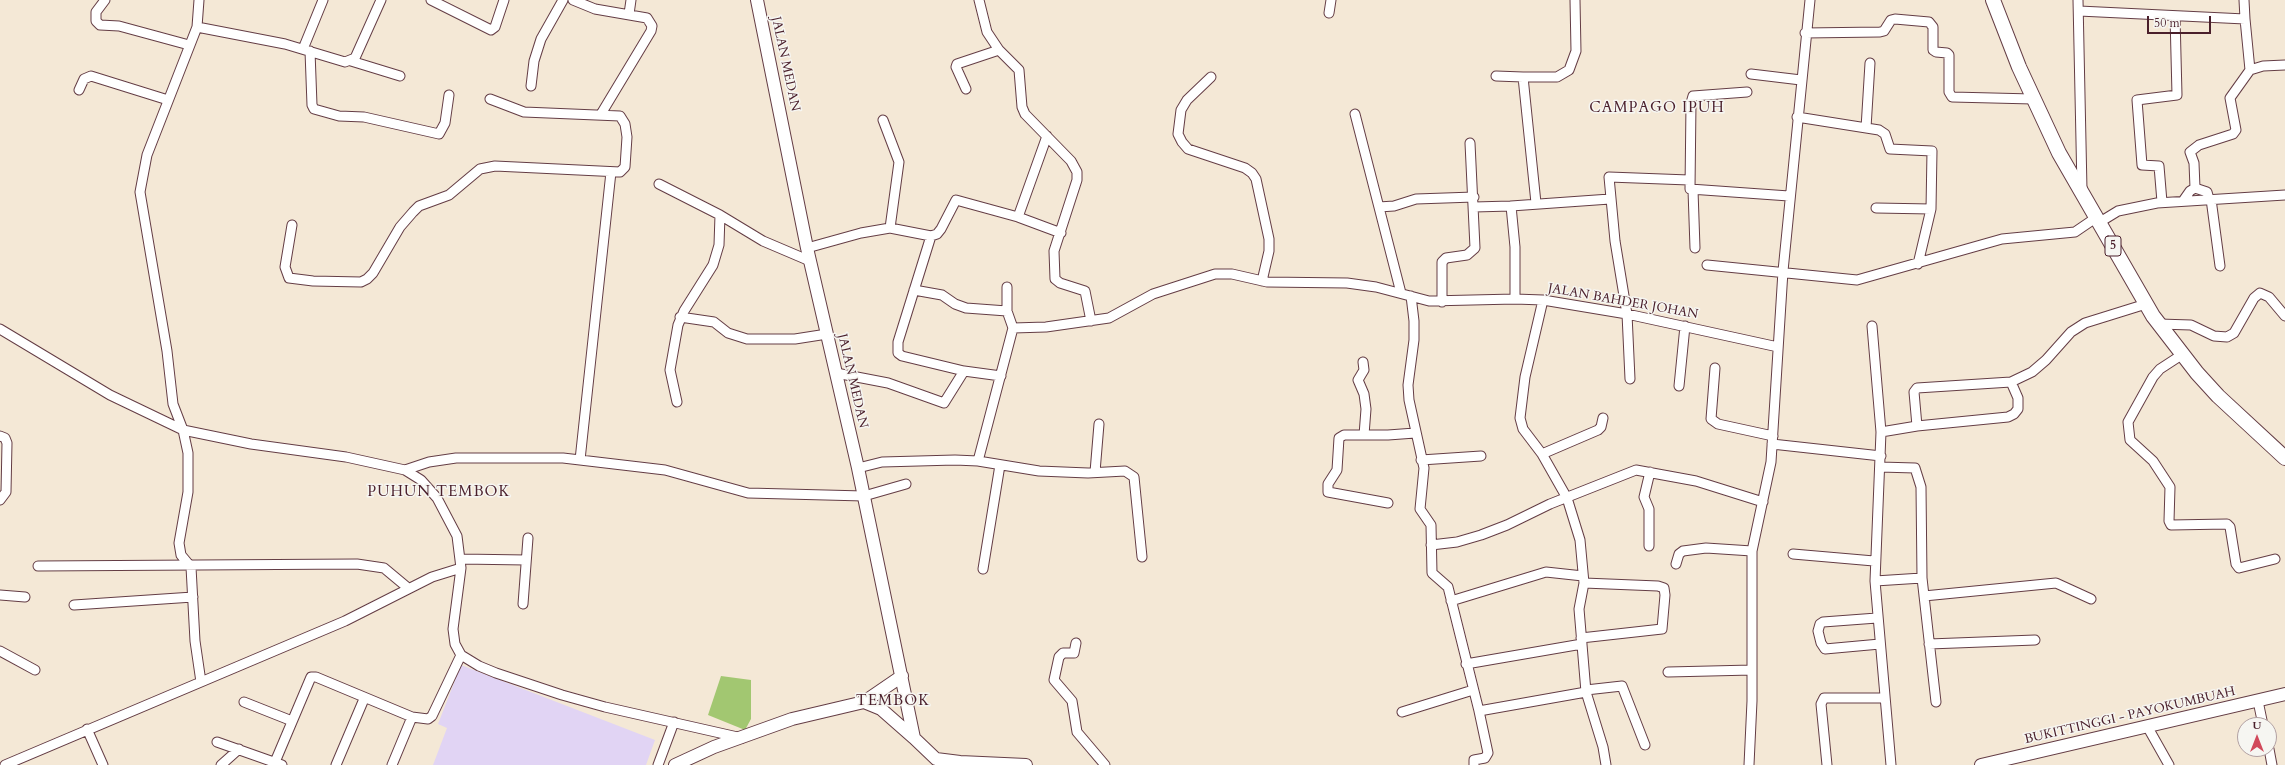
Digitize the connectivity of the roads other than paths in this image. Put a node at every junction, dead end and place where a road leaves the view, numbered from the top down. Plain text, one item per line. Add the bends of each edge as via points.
1 (105, 0) edge
2 (199, 0) edge
3 (323, 0) edge
4 (381, 0) edge
5 (431, 0) edge
6 (504, 0) edge
7 (563, 0) edge
8 (573, 0) edge
9 (631, 0) edge
10 (757, 0) edge
11 (979, 0) edge
12 (1331, 0) edge
13 (1575, 0) edge
14 (1810, 0) edge
15 (1993, 0) edge
16 (2078, 0) edge
17 (2244, 0) edge
18 (2078, 11) junction
19 (1329, 13) dead end
20 (629, 14) junction
21 (2175, 16) junction
22 (2245, 19) junction
23 (196, 27) junction
24 (1805, 33) junction
25 (189, 45) junction
26 (306, 50) junction
27 (999, 50) junction
28 (351, 61) junction
29 (1870, 63) dead end
30 (2285, 65) edge
31 (2250, 70) junction
32 (1751, 74) dead end
33 (400, 76) dead end
34 (1496, 76) dead end
35 (1211, 77) dead end
36 (1523, 77) junction
37 (1801, 80) junction
38 (531, 86) dead end
39 (966, 89) dead end
40 (79, 90) dead end
41 (1747, 92) dead end
42 (450, 96) dead end
43 (490, 99) dead end
44 (2033, 99) junction
45 (168, 100) junction
46 (601, 114) junction
47 (1355, 114) dead end
48 (1797, 117) junction
49 (883, 120) dead end
50 (1866, 128) junction
51 (1047, 136) junction
52 (1470, 143) dead end
53 (611, 172) junction
54 (1688, 180) junction
55 (660, 184) dead end
56 (2195, 188) junction
57 (1693, 190) junction
58 (2082, 193) junction
59 (2285, 195) edge
60 (1790, 196) junction
61 (1474, 197) junction
62 (1610, 199) junction
63 (2210, 199) junction
64 (2183, 201) junction
65 (2162, 202) junction
66 (1536, 203) junction
67 (1511, 206) junction
68 (1474, 207) junction
69 (1379, 208) junction
70 (1876, 208) dead end
71 (1931, 209) junction
72 (720, 215) junction
73 (1018, 217) junction
74 (2098, 219) junction
75 (292, 225) dead end
76 (890, 228) junction
77 (1062, 233) junction
78 (931, 236) junction
79 (807, 248) junction
80 (1695, 248) dead end
81 (810, 260) junction
82 (1918, 264) junction
83 (1707, 265) dead end
84 (2220, 266) dead end
85 (1783, 271) junction
86 (1262, 281) junction
87 (1007, 287) dead end
88 (914, 290) junction
89 (1402, 293) junction
90 (1411, 296) junction
91 (1515, 298) junction
92 (1543, 300) junction
93 (1442, 302) junction
94 (2146, 304) junction
95 (1007, 311) junction
96 (1627, 314) junction
97 (2285, 316) edge
98 (680, 317) junction
99 (1091, 322) junction
100 (2160, 324) junction
101 (1685, 326) junction
102 (1872, 326) dead end
103 (1013, 328) junction
104 (0, 329) edge
105 (827, 334) junction
106 (1778, 347) junction
107 (2183, 354) junction
108 (1362, 362) dead end
109 (1714, 368) dead end
110 (964, 371) junction
111 (836, 373) junction
112 (1002, 376) junction
113 (1630, 380) dead end
114 (2011, 382) junction
115 (1679, 386) dead end
116 (677, 402) dead end
117 (1603, 418) dead end
118 (1099, 424) dead end
119 (1917, 426) junction
120 (183, 430) junction
121 (1881, 432) junction
122 (1412, 433) junction
123 (1364, 435) junction
124 (0, 436) edge
125 (1773, 440) junction
126 (1542, 454) junction
127 (1481, 456) dead end
128 (1881, 456) junction
129 (2285, 458) edge
130 (580, 460) junction
131 (1421, 460) junction
132 (978, 461) junction
133 (1000, 465) junction
134 (1880, 467) junction
135 (858, 468) junction
136 (404, 470) junction
137 (1095, 472) junction
138 (1650, 472) junction
139 (906, 484) dead end
140 (864, 496) junction
141 (1567, 498) junction
142 (0, 500) edge
143 (1763, 502) junction
144 (1388, 503) dead end
145 (528, 538) dead end
146 (1431, 545) junction
147 (1649, 546) dead end
148 (1752, 551) junction
149 (1793, 554) dead end
150 (1142, 557) dead end
151 (2274, 559) dead end
152 (526, 560) junction
153 (1874, 561) junction
154 (461, 564) junction
155 (1676, 564) dead end
156 (38, 566) dead end
157 (191, 567) junction
158 (983, 569) dead end
159 (1922, 578) junction
160 (1583, 580) junction
161 (1875, 580) junction
162 (408, 588) junction
163 (0, 595) edge
164 (1924, 596) junction
165 (25, 597) dead end
166 (192, 597) junction
167 (2091, 599) dead end
168 (1451, 600) junction
169 (523, 604) dead end
170 (74, 605) dead end
171 (1877, 618) junction
172 (2035, 640) dead end
173 (1581, 641) junction
174 (1076, 643) dead end
175 (1880, 644) junction
176 (1929, 644) junction
177 (0, 651) edge
178 (461, 655) junction
179 (1466, 664) junction
180 (34, 670) dead end
181 (1752, 670) junction
182 (1668, 672) dead end
183 (902, 676) junction
184 (201, 682) junction
185 (1473, 690) junction
186 (1586, 691) junction
187 (2285, 694) edge
188 (364, 698) junction
189 (1884, 698) junction
190 (2258, 700) junction
191 (244, 702) dead end
192 (864, 702) junction
193 (1936, 702) dead end
194 (1479, 711) junction
195 (1402, 712) dead end
196 (412, 717) junction
197 (2261, 717) edge
198 (292, 721) junction
199 (674, 722) junction
200 (2147, 726) junction
201 (87, 729) junction
202 (742, 738) junction
203 (914, 738) junction
204 (217, 742) dead end
205 (1645, 745) dead end
206 (239, 749) junction
207 (937, 762) edge
208 (1999, 763) edge
209 (279, 764) edge
210 (6, 765) edge
211 (103, 765) edge
212 (221, 765) edge
213 (336, 765) edge
214 (392, 765) edge
215 (658, 765) edge
216 (675, 765) edge
217 (1026, 765) edge
218 (1105, 765) edge
219 (1474, 765) edge
220 (1606, 765) edge
221 (1749, 765) edge
222 (1827, 765) edge
223 (1891, 765) edge
224 (1980, 765) edge
225 (2169, 765) edge

1 - 25 street via 96,12 96,22 100,25 119,26
2 - 23 street
3 - 26 street
4 - 28 street via 360,48
5 - 6 street via 491,30 495,27
7 - 38 street via 541,39 534,61
8 - 20 street via 595,8
9 - 20 street
10 - 79 main road, JALAN MEDAN
11 - 27 street via 984,25
12 - 19 street
13 - 36 street via 1576,51 1569,70 1557,77
14 - 24 street
15 - 44 highway, 5
16 - 18 street
17 - 22 street
18 - 21 street
18 - 58 street
20 - 46 street via 647,18 652,26 651,31
21 - 22 street
21 - 65 street via 2177,95 2137,100 2142,165 2159,166
22 - 31 street
23 - 25 street
23 - 26 street
24 - 37 street
24 - 44 street via 1880,32 1895,19 1929,22 1933,27 1934,50 1950,55 1949,92 1952,97
25 - 45 street
26 - 28 street via 338,60
26 - 42 street via 314,109 439,134 445,123
27 - 39 street via 957,64
27 - 51 street via 1019,70 1022,107 1025,114
28 - 33 street
29 - 50 street
30 - 31 street via 2263,66
31 - 56 street via 2230,98 2236,130 2233,134 2199,145 2190,152 2195,173
32 - 37 street
34 - 36 street
35 - 86 street via 1180,110 1178,134 1188,148 1245,168 1256,179 1269,239
36 - 66 street
37 - 48 street
40 - 45 street via 84,79 91,76
41 - 54 street via 1693,96
43 - 46 street via 524,112
44 - 58 highway, 5
45 - 120 street via 147,155 140,192 166,344 173,404
46 - 53 street via 620,116 626,124 626,167 620,172
47 - 69 street
48 - 50 street
48 - 60 street
49 - 76 street via 899,162
50 - 71 street via 1879,130 1885,134 1890,149 1932,151
51 - 73 street
51 - 77 street via 1071,161 1077,172
52 - 61 street
53 - 75 street via 495,166 480,169 449,195 419,206 412,212 372,273 361,282 289,278 285,267
53 - 130 street
54 - 57 street via 1690,189
54 - 62 street via 1609,177
55 - 72 street
56 - 63 street via 2207,192
56 - 64 street
57 - 60 street
57 - 80 street
58 - 74 highway, 5
59 - 63 street
60 - 85 street
61 - 68 street
61 - 69 street via 1416,199
62 - 66 street
62 - 96 street
63 - 64 street
63 - 84 street
64 - 65 street
65 - 74 street
66 - 67 street
67 - 68 street
67 - 91 street
68 - 93 street via 1475,248 1467,255 1446,258 1442,262
69 - 89 street
70 - 71 street
71 - 82 street
72 - 81 street via 763,240
72 - 98 street via 719,245 713,265
73 - 77 street
73 - 78 street via 956,200 941,229
74 - 82 street via 2075,232 2002,239
74 - 94 highway, 5
76 - 78 street
76 - 79 street
77 - 99 street via 1054,251 1055,279 1085,291
78 - 88 street
79 - 81 main road, JALAN MEDAN
81 - 105 main road, JALAN MEDAN
82 - 85 street via 1857,280
83 - 85 street
85 - 106 street
86 - 89 street, JALAN BAHDER JOHAN via 1347,283
86 - 99 street, JALAN BAHDER JOHAN via 1232,274 1215,274 1153,294 1109,318
87 - 95 street
88 - 95 street via 942,294 955,304 966,308
88 - 110 street via 898,342 898,353
89 - 90 street, JALAN BAHDER JOHAN
90 - 93 street, JALAN BAHDER JOHAN
90 - 122 street via 1414,340 1408,385
91 - 92 street, JALAN BAHDER JOHAN
91 - 93 street, JALAN BAHDER JOHAN
92 - 96 street, JALAN BAHDER JOHAN
92 - 126 street via 1525,377 1520,418 1523,428
94 - 100 highway, 5
94 - 114 street via 2085,323 2071,332 2032,372
95 - 103 street
96 - 101 street, JALAN BAHDER JOHAN
96 - 113 street
97 - 100 street via 2268,297 2260,293 2254,298 2234,333 2227,337 2214,336 2191,325
98 - 105 street via 714,322 728,333 747,339 794,339
98 - 116 street via 670,370
99 - 103 street, JALAN BAHDER JOHAN
100 - 107 highway, 5
101 - 106 street, JALAN BAHDER JOHAN
101 - 115 street
102 - 121 street
103 - 112 street
104 - 120 street via 110,394
105 - 111 main road, JALAN MEDAN
106 - 125 street
107 - 129 highway, 5 via 2218,396
107 - 151 street via 2160,369 2153,377 2128,422 2130,440 2153,461 2170,487 2169,521 2172,525 2227,524 2230,527 2236,564 2239,568
108 - 123 street via 1364,370 1358,380 1364,394 1366,409
109 - 125 street via 1711,419 1718,424
110 - 111 street via 944,403 888,383
110 - 112 street
111 - 135 main road, JALAN MEDAN
112 - 132 street
114 - 119 street via 2018,398 2018,409 2008,417
114 - 119 street via 1917,388 1914,392
117 - 126 street via 1598,430
118 - 137 street
119 - 121 street
120 - 136 street via 251,444 346,457
120 - 157 street via 188,453 188,492 179,543 181,555
121 - 128 street
122 - 123 street
122 - 131 street
123 - 144 street via 1344,435 1338,438 1337,470 1328,484 1328,492
124 - 142 street via 5,438 7,443 6,492
125 - 128 street
125 - 143 street
126 - 141 street
127 - 131 street
128 - 134 street
130 - 136 street via 456,458 429,462
130 - 140 street via 665,470 748,493
131 - 146 street via 1424,468 1420,509 1430,521
132 - 133 street
132 - 135 street via 882,462
133 - 137 street via 1039,471
133 - 158 street
134 - 153 street
134 - 159 street via 1915,468 1920,486
135 - 140 main road, JALAN MEDAN
136 - 154 street via 421,480 437,498 457,536
137 - 150 street via 1125,471 1134,477
138 - 141 street via 1630,472
138 - 143 street via 1696,481
138 - 147 street via 1644,497 1649,509
139 - 140 street
140 - 183 main road, JALAN MEDAN
141 - 146 street via 1481,535 1457,542
141 - 160 street via 1580,540
143 - 148 street
145 - 152 street
146 - 168 street via 1432,573 1448,587
148 - 155 street via 1706,548 1683,551 1679,554
148 - 181 street
149 - 153 street
152 - 154 street
152 - 169 street
153 - 161 street
154 - 162 street
154 - 178 street via 453,629
156 - 157 street
157 - 162 street via 357,564 384,568
157 - 166 street
159 - 161 street
159 - 164 street
160 - 168 street via 1546,572
160 - 173 street via 1580,609
160 - 173 street via 1658,586 1664,588 1665,595 1662,629
161 - 171 street
162 - 184 street via 345,621
163 - 165 street
164 - 167 street via 2049,582 2066,586
164 - 176 street
166 - 170 street
166 - 184 street
168 - 179 street
171 - 175 street
171 - 175 street via 1823,622 1818,631 1825,649
172 - 176 street
173 - 179 street
173 - 186 street
174 - 218 street via 1074,653 1063,653 1059,656 1054,680 1072,702 1077,732
175 - 189 street
176 - 193 street
177 - 180 street
178 - 196 street via 432,716
178 - 199 street via 490,671 562,695 605,708
179 - 185 street
181 - 182 street
181 - 221 street
183 - 192 main road
183 - 203 main road, JALAN MEDAN
184 - 201 street
185 - 194 street
185 - 195 street
186 - 194 street
186 - 205 street via 1622,686
186 - 220 street
187 - 190 main road, BUKITTINGGI - PAYOKUMBUAH
188 - 196 street
188 - 198 street via 311,677
188 - 213 street
189 - 222 street via 1824,698 1821,704
189 - 223 street
190 - 197 street
190 - 200 main road, BUKITTINGGI - PAYOKUMBUAH
191 - 198 street
192 - 202 main road via 792,719
192 - 203 main road via 881,709
194 - 219 street via 1488,753 1485,758 1474,760
196 - 214 street
198 - 209 street
199 - 202 street
199 - 215 street
200 - 208 main road, BUKITTINGGI - PAYOKUMBUAH
200 - 225 street
201 - 210 street
201 - 211 street
202 - 216 main road via 714,747
203 - 207 main road
204 - 206 street
206 - 209 street
206 - 212 street
207 - 217 main road
208 - 224 main road, BUKITTINGGI - PAYOKUMBUAH

